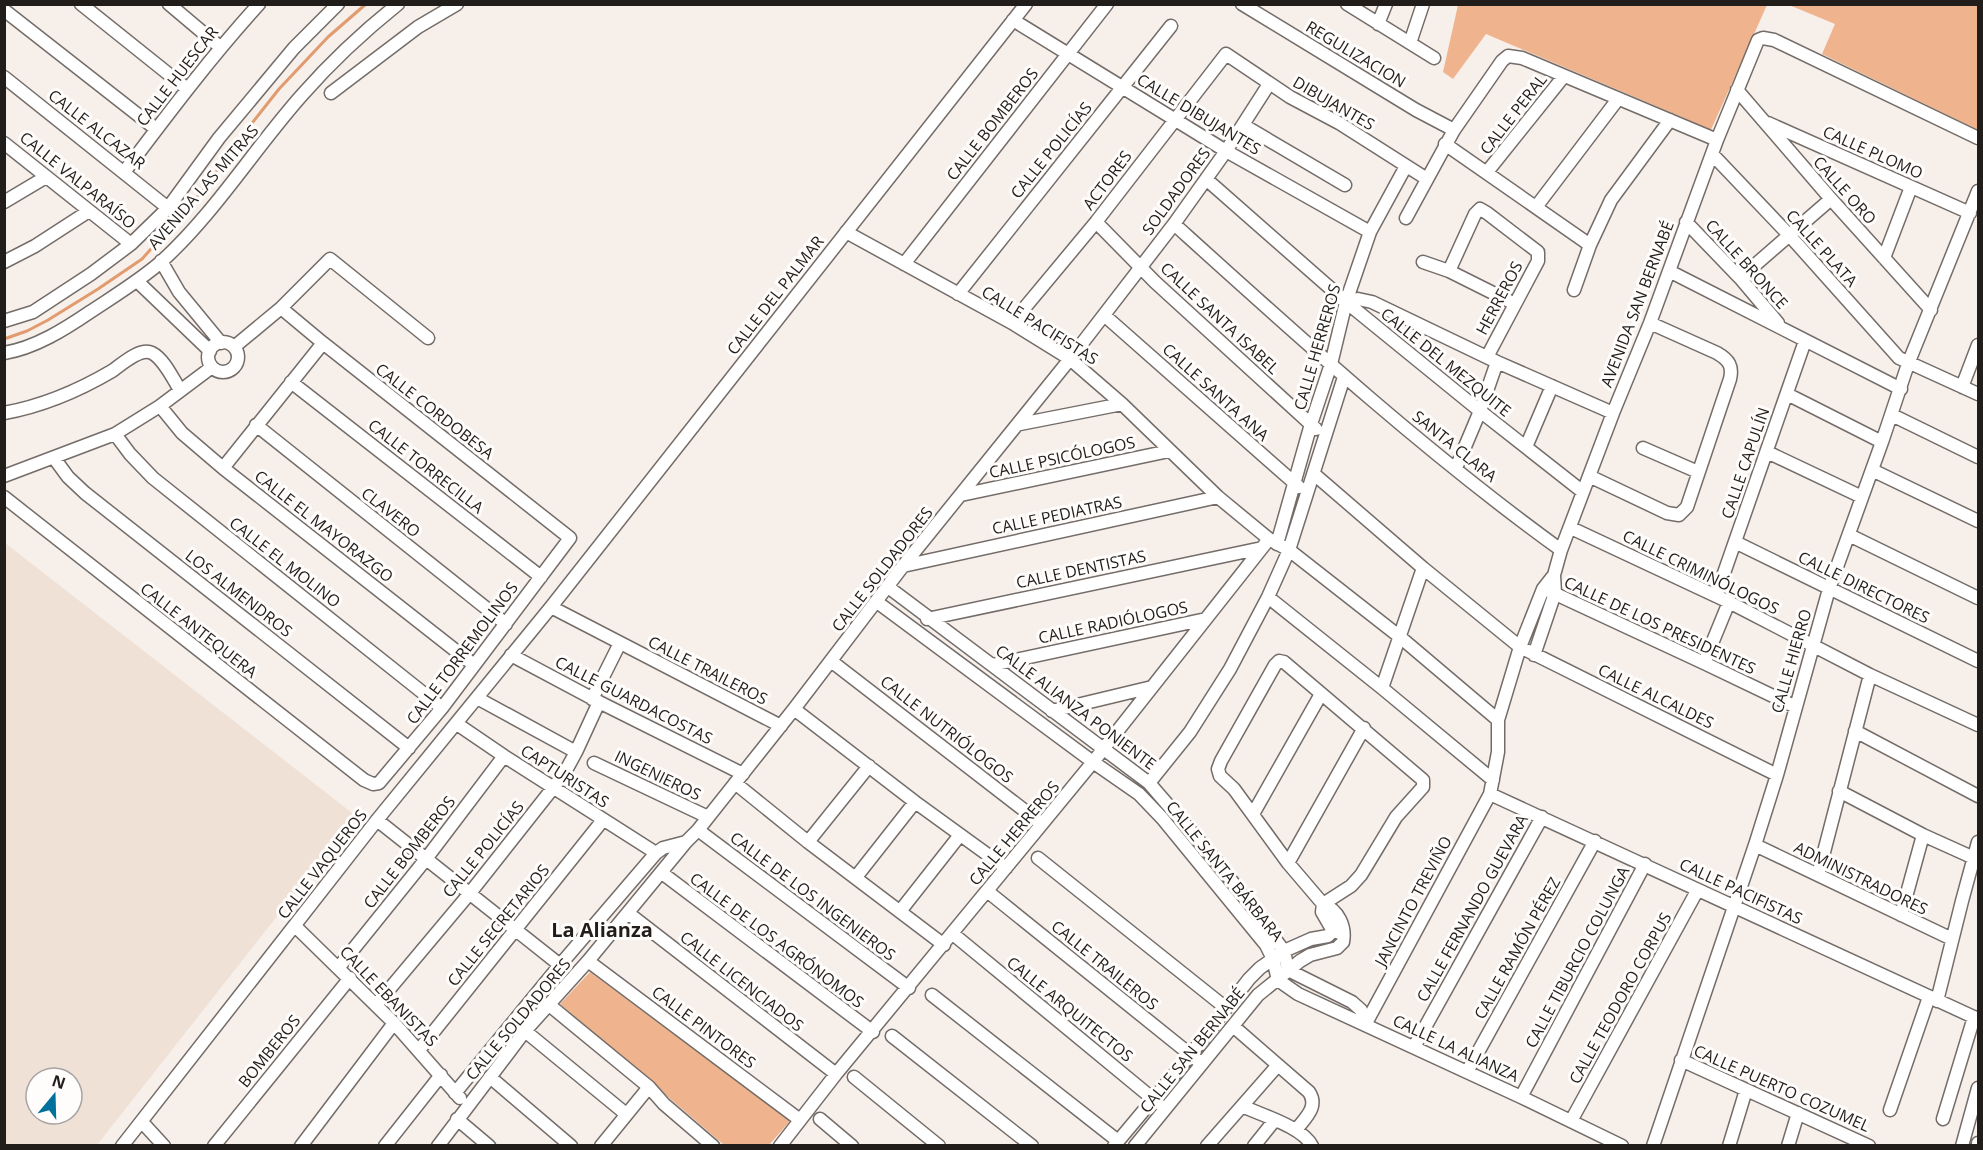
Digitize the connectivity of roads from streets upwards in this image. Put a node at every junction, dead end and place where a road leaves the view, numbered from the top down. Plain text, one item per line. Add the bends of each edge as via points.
1 (81, 4) edge
2 (169, 4) edge
3 (259, 4) edge
4 (338, 4) edge
5 (398, 4) edge
6 (457, 4) edge
7 (1026, 4) edge
8 (1107, 4) edge
9 (1242, 4) edge
10 (1347, 4) edge
11 (1386, 4) edge
12 (1423, 4) edge
13 (183, 9) edge
14 (4, 10) edge
15 (1013, 20) junction
16 (1378, 24) junction
17 (1171, 26) dead end
18 (1410, 43) junction
19 (220, 47) junction
20 (1067, 54) junction
21 (1226, 54) joint
22 (1434, 58) dead end
23 (1564, 76) junction
24 (4, 77) edge
25 (1269, 84) junction
26 (1124, 87) junction
27 (186, 88) junction
28 (1737, 90) junction
29 (331, 93) dead end
30 (1618, 99) junction
31 (1175, 118) junction
32 (1670, 120) junction
33 (1763, 120) junction
34 (1243, 125) junction
35 (156, 129) junction
36 (1454, 130) junction
37 (1978, 138) edge
38 (1717, 140) junction
39 (5, 144) edge
40 (1445, 144) junction
41 (1226, 151) junction
42 (1712, 154) junction
43 (1406, 166) junction
44 (125, 171) junction
45 (1488, 172) junction
46 (46, 177) junction
47 (1206, 179) junction
48 (1427, 179) junction
49 (1345, 185) dead end
50 (1911, 187) junction
51 (1831, 199) junction
52 (4, 202) edge
53 (1975, 203) edge
54 (1536, 207) junction
55 (168, 208) junction
56 (89, 211) junction
57 (1406, 218) dead end
58 (1096, 222) junction
59 (1686, 222) junction
60 (1174, 224) junction
61 (846, 232) junction
62 (1370, 232) junction
63 (1790, 236) junction
64 (131, 243) junction
65 (1590, 245) junction
66 (1884, 258) junction
67 (162, 261) junction
68 (4, 262) edge
69 (1423, 262) dead end
70 (904, 264) junction
71 (1141, 266) junction
72 (1449, 271) junction
73 (1669, 271) junction
74 (1740, 278) junction
75 (137, 280) junction
76 (1574, 290) dead end
77 (179, 292) junction
78 (958, 294) junction
79 (1346, 302) junction
80 (1515, 304) junction
81 (164, 305) junction
82 (281, 308) junction
83 (1930, 310) junction
84 (1104, 315) junction
85 (4, 321) edge
86 (1012, 323) junction
87 (1650, 323) junction
88 (1782, 329) junction
89 (428, 338) dead end
90 (1805, 341) junction
91 (221, 343) junction
92 (323, 343) junction
93 (1978, 345) edge
94 (234, 348) junction
95 (210, 351) junction
96 (4, 353) edge
97 (1070, 359) junction
98 (1492, 360) junction
99 (1330, 364) junction
100 (1908, 364) junction
101 (212, 367) junction
102 (1344, 377) junction
103 (291, 382) junction
104 (1552, 386) junction
105 (1962, 387) junction
106 (1901, 389) junction
107 (180, 390) junction
108 (1787, 394) junction
109 (1978, 394) edge
110 (1122, 404) junction
111 (160, 406) junction
112 (1480, 411) junction
113 (4, 413) edge
114 (1613, 413) junction
115 (1892, 415) junction
116 (1020, 424) junction
117 (1311, 424) junction
118 (256, 425) junction
119 (115, 434) junction
120 (1325, 436) junction
121 (1882, 442) junction
122 (1526, 447) junction
123 (1643, 448) dead end
124 (1169, 451) junction
125 (1767, 452) junction
126 (1978, 457) edge
127 (54, 458) junction
128 (223, 468) junction
129 (1456, 468) junction
130 (1872, 470) junction
131 (1698, 472) junction
132 (1314, 474) junction
133 (4, 476) edge
134 (1588, 476) junction
135 (1294, 483) junction
136 (1583, 492) junction
137 (1307, 494) junction
138 (961, 495) junction
139 (4, 497) edge
140 (1218, 497) junction
141 (1862, 497) junction
142 (1978, 521) edge
143 (1571, 528) junction
144 (1849, 535) junction
145 (570, 538) joint
146 (1735, 542) junction
147 (1269, 544) junction
148 (1289, 550) junction
149 (1561, 550) junction
150 (903, 566) junction
151 (1423, 568) junction
152 (541, 577) junction
153 (888, 587) junction
154 (1829, 589) junction
155 (1549, 591) junction
156 (1268, 597) junction
157 (1716, 597) junction
158 (1978, 598) edge
159 (877, 602) junction
160 (1730, 602) junction
161 (552, 607) junction
162 (930, 618) junction
163 (1206, 620) junction
164 (506, 624) junction
165 (908, 624) junction
166 (1400, 637) junction
167 (620, 643) junction
168 (1813, 646) junction
169 (1520, 647) junction
170 (511, 654) junction
171 (1534, 655) junction
172 (831, 661) junction
173 (1978, 661) edge
174 (1704, 663) junction
175 (474, 665) junction
176 (992, 665) junction
177 (1869, 675) junction
178 (1152, 687) junction
179 (1382, 688) junction
180 (1321, 694) junction
181 (477, 698) junction
182 (595, 700) junction
183 (1796, 707) junction
184 (442, 708) junction
185 (794, 709) junction
186 (1052, 711) junction
187 (1498, 720) junction
188 (457, 724) junction
189 (1978, 725) edge
190 (781, 726) junction
191 (1364, 728) junction
192 (1855, 731) junction
193 (409, 748) junction
194 (1104, 749) junction
195 (576, 752) junction
196 (504, 756) junction
197 (1093, 762) junction
198 (594, 763) dead end
199 (869, 766) junction
200 (1777, 775) junction
201 (739, 778) junction
202 (1493, 780) junction
203 (1149, 783) junction
204 (376, 784) joint
205 (554, 787) junction
206 (1839, 790) junction
207 (1134, 791) joint
208 (1490, 794) junction
209 (1978, 796) edge
210 (915, 802) junction
211 (1253, 814) junction
212 (708, 817) junction
213 (1542, 817) junction
214 (377, 820) junction
215 (603, 820) junction
216 (1042, 824) junction
217 (698, 830) junction
218 (960, 835) junction
219 (1923, 835) junction
220 (1596, 841) junction
221 (686, 842) junction
222 (808, 842) junction
223 (1978, 842) edge
224 (1755, 845) junction
225 (656, 853) junction
226 (1038, 858) dead end
227 (1974, 858) junction
228 (426, 859) junction
229 (1288, 863) junction
230 (1645, 864) junction
231 (1006, 868) junction
232 (662, 873) junction
233 (1818, 875) junction
234 (856, 877) junction
235 (987, 891) junction
236 (1697, 891) junction
237 (470, 893) junction
238 (1323, 904) junction
239 (1735, 907) junction
240 (901, 910) junction
241 (628, 914) junction
242 (1901, 915) junction
243 (295, 926) junction
244 (516, 929) junction
245 (1339, 933) junction
246 (953, 934) junction
247 (1952, 939) junction
248 (944, 945) junction
249 (1284, 951) junction
250 (1273, 959) junction
251 (588, 961) junction
252 (560, 964) junction
253 (339, 967) junction
254 (1288, 970) junction
255 (350, 978) junction
256 (1278, 980) junction
257 (909, 988) junction
258 (932, 995) dead end
259 (1933, 999) junction
260 (548, 1004) junction
261 (376, 1005) junction
262 (1226, 1008) junction
263 (1976, 1018) edge
264 (394, 1023) junction
265 (1365, 1024) junction
266 (1233, 1026) junction
267 (525, 1031) junction
268 (873, 1032) junction
269 (892, 1036) dead end
270 (1414, 1047) junction
271 (419, 1050) junction
272 (1191, 1054) junction
273 (1681, 1060) junction
274 (1202, 1065) junction
275 (1278, 1065) junction
276 (1467, 1072) junction
277 (836, 1074) junction
278 (441, 1075) junction
279 (490, 1077) junction
280 (854, 1077) dead end
281 (649, 1087) junction
282 (1978, 1088) edge
283 (1746, 1090) junction
284 (455, 1093) junction
285 (1521, 1096) junction
286 (1153, 1099) junction
287 (467, 1106) junction
288 (1242, 1106) junction
289 (1166, 1109) junction
290 (1890, 1110) dead end
291 (1798, 1113) junction
292 (626, 1114) junction
293 (457, 1119) junction
294 (820, 1119) dead end
295 (1943, 1119) dead end
296 (800, 1120) junction
297 (1274, 1120) junction
298 (1571, 1121) junction
299 (142, 1122) junction
300 (1296, 1130) junction
301 (1116, 1143) edge
302 (605, 1144) edge
303 (1862, 1144) edge
304 (122, 1146) edge
305 (164, 1146) edge
306 (214, 1146) edge
307 (301, 1146) edge
308 (385, 1146) edge
309 (438, 1146) edge
310 (489, 1146) edge
311 (571, 1146) edge
312 (713, 1146) edge
313 (780, 1146) edge
314 (852, 1146) edge
315 (939, 1146) edge
316 (1032, 1146) edge
317 (1135, 1146) edge
318 (1207, 1146) edge
319 (1254, 1146) edge
320 (1312, 1146) edge
321 (1622, 1146) edge
322 (1653, 1146) edge
323 (1729, 1146) edge
324 (1788, 1146) edge
325 (1962, 1146) edge

1 - 27 street
2 - 13 street
3 - 19 street, CALLE HUESCAR
4 - 55 street, AVENIDA LAS MITRAS via 254,94
5 - 67 street, AVENIDA LAS MITRAS via 330,64
6 - 29 street via 418,27
7 - 15 street, CALLE DEL PALMAR
8 - 20 street, CALLE BOMBEROS
9 - 36 street, REGULIZACION
10 - 16 street
11 - 16 street
12 - 18 street
13 - 19 street
14 - 35 street
15 - 20 street, CALLE DIBUJANTES
15 - 61 street, CALLE DEL PALMAR
16 - 18 street
17 - 26 street, CALLE POLICÍAS
18 - 22 street
19 - 27 street, CALLE HUESCAR
20 - 26 street, CALLE DIBUJANTES
20 - 70 street, CALLE BOMBEROS
21 - 25 street, DIBUJANTES
21 - 31 street, ACTORES
23 - 30 street
23 - 36 street via 1508,56
23 - 45 street, CALLE PERAL
24 - 44 street, CALLE ALCAZAR
25 - 34 street, SOLDADORES
25 - 43 street, DIBUJANTES
26 - 31 street, CALLE DIBUJANTES
26 - 78 street, CALLE POLICÍAS
27 - 35 street, CALLE HUESCAR
28 - 33 street, CALLE ORO
28 - 37 street, AVENIDA SAN BERNABÉ via 1758,40 1774,40
28 - 38 street, AVENIDA SAN BERNABÉ
30 - 32 street
30 - 54 street
31 - 41 street, CALLE DIBUJANTES
31 - 58 street, ACTORES
32 - 38 street
32 - 65 street via 1611,200
33 - 50 street, CALLE PLOMO
33 - 51 street, CALLE ORO
34 - 41 street, SOLDADORES
34 - 49 street
35 - 44 street, CALLE HUESCAR
36 - 40 street
38 - 42 street, AVENIDA SAN BERNABÉ
39 - 46 street, CALLE VALPARAÍSO
40 - 45 street
40 - 48 street
41 - 47 street, SOLDADORES
41 - 62 street, CALLE DIBUJANTES
42 - 59 street, AVENIDA SAN BERNABÉ
42 - 63 street, CALLE PLATA
43 - 48 street, DIBUJANTES
43 - 62 street, CALLE HERREROS
44 - 55 street, CALLE ALCAZAR
45 - 54 street
46 - 52 street
46 - 56 street, CALLE VALPARAÍSO
47 - 60 street, SOLDADORES
47 - 79 street, CALLE DEL MEZQUITE
48 - 57 street
50 - 53 street, CALLE PLOMO
50 - 66 street
51 - 63 street
51 - 66 street, CALLE ORO
53 - 83 street, CALLE HIERRO
54 - 65 street
55 - 64 street, AVENIDA LAS MITRAS
56 - 64 street, CALLE VALPARAÍSO
56 - 68 street
58 - 71 street, CALLE SANTA ISABEL
58 - 86 street, ACTORES
59 - 73 street, AVENIDA SAN BERNABÉ
59 - 74 street, CALLE BRONCE
60 - 71 street, SOLDADORES
60 - 99 street, SANTA CLARA
61 - 70 street, CALLE PACIFISTAS
61 - 161 street, CALLE DEL PALMAR
62 - 79 street, CALLE HERREROS
63 - 74 street
63 - 100 street, CALLE PLATA via 1890,349
64 - 85 street, AVENIDA LAS MITRAS via 33,312
65 - 76 street
66 - 83 street, CALLE ORO
67 - 75 street, AVENIDA LAS MITRAS
67 - 77 street
69 - 72 street
70 - 78 street, CALLE PACIFISTAS
71 - 84 street, SOLDADORES
71 - 117 street, CALLE SANTA ISABEL
72 - 80 street
72 - 80 street, HERREROS via 1475,214 1484,210 1538,252 1538,261
73 - 87 street, AVENIDA SAN BERNABÉ
73 - 88 street, CALLE BRONCE
74 - 88 street, CALLE BRONCE
75 - 81 street
75 - 96 street, AVENIDA LAS MITRAS via 45,340
77 - 81 street
77 - 91 street
78 - 86 street, CALLE PACIFISTAS
79 - 98 street via 1372,302
79 - 99 street, CALLE HERREROS
79 - 112 street, CALLE DEL MEZQUITE
80 - 98 street, HERREROS
81 - 95 street
82 - 89 street via 330,259
82 - 92 street, CALLE CORDOBESA
82 - 94 street
83 - 100 street, CALLE HIERRO
84 - 97 street, CALLE SOLDADORES
84 - 135 street, CALLE SANTA ANA
86 - 97 street, CALLE PACIFISTAS
87 - 114 street, AVENIDA SAN BERNABÉ
87 - 131 street via 1717,353 1731,365 1730,379
88 - 90 street, CALLE BRONCE
90 - 106 street, CALLE BRONCE
90 - 108 street, CALLE CAPULÍN
91 - 94 street
91 - 95 street
92 - 103 street
92 - 145 street, CALLE CORDOBESA
93 - 105 street
94 - 101 street via 238,356 236,366 223,372
95 - 101 street
97 - 110 street, CALLE PACIFISTAS
97 - 116 street, CALLE SOLDADORES
98 - 104 street
98 - 112 street, HERREROS
99 - 102 street, SANTA CLARA
99 - 117 street, CALLE HERREROS
100 - 105 street, CALLE PLATA
100 - 106 street, CALLE HIERRO
101 - 107 street
102 - 120 street, CALLE HERREROS
102 - 129 street, SANTA CLARA
103 - 118 street
103 - 152 street, CALLE TORRECILLA
104 - 114 street
104 - 122 street
105 - 109 street, CALLE PLATA
106 - 115 street, CALLE HIERRO
107 - 111 street
107 - 113 street via 153,353 145,352 64,397
108 - 121 street
108 - 125 street, CALLE CAPULÍN
110 - 116 street
110 - 124 street, CALLE PACIFISTAS
111 - 119 street
111 - 128 street, CALLE EL MAYORAZGO via 182,433
112 - 122 street, CALLE DEL MEZQUITE
112 - 129 street, HERREROS
114 - 134 street, AVENIDA SAN BERNABÉ
115 - 121 street, CALLE HIERRO
115 - 126 street
116 - 138 street, CALLE SOLDADORES
117 - 120 street, CALLE SANTA ISABEL
117 - 135 street, CALLE HERREROS
118 - 128 street
118 - 164 street, CLAVERO
119 - 127 street
119 - 184 street, CALLE EL MOLINO via 153,478
120 - 132 street, CALLE HERREROS
121 - 130 street, CALLE HIERRO
122 - 136 street, CALLE DEL MEZQUITE
123 - 131 street
124 - 138 street, CALLE PSICÓLOGOS
124 - 140 street, CALLE PACIFISTAS
125 - 141 street
125 - 146 street, CALLE CAPULÍN
127 - 133 street
127 - 193 street, LOS ALMENDROS via 85,493
128 - 175 street, CALLE EL MAYORAZGO
129 - 149 street, SANTA CLARA
130 - 141 street, CALLE HIERRO
130 - 142 street
131 - 134 street via 1687,507 1679,515
132 - 137 street, CALLE HERREROS
132 - 151 street
134 - 136 street, AVENIDA SAN BERNABÉ
135 - 137 street, CALLE SANTA ANA
135 - 147 street, CALLE HERREROS
136 - 143 street, AVENIDA SAN BERNABÉ
137 - 148 street, CALLE HERREROS
138 - 150 street, CALLE SOLDADORES
139 - 204 street, CALLE ANTEQUERA via 364,780
140 - 147 street, CALLE PACIFISTAS
140 - 150 street, CALLE PEDIATRAS
141 - 144 street, CALLE HIERRO
143 - 149 street, AVENIDA SAN BERNABÉ
143 - 157 street, CALLE CRIMINÓLOGOS
144 - 154 street, CALLE HIERRO
144 - 158 street
145 - 152 street, CALLE TORREMOLINOS
146 - 154 street, CALLE DIRECTORES
146 - 157 street, CALLE CAPULÍN
147 - 148 street, CALLE PACIFISTAS
147 - 162 street, CALLE DENTISTAS
147 - 163 street, CALLE HERREROS
148 - 156 street
148 - 166 street
149 - 155 street, AVENIDA SAN BERNABÉ
150 - 153 street, CALLE SOLDADORES
151 - 166 street
151 - 169 street
152 - 164 street, CALLE TORREMOLINOS
153 - 159 street, CALLE SOLDADORES
153 - 162 street, CALLE ALIANZA PONIENTE
154 - 168 street, CALLE HIERRO
154 - 173 street, CALLE DIRECTORES
155 - 169 street, AVENIDA SAN BERNABÉ
155 - 171 street, AVENIDA SAN BERNABÉ
155 - 174 street, CALLE DE LOS PRESIDENTES
156 - 179 street
156 - 203 street via 1230,669 1190,732
157 - 160 street, CALLE CRIMINÓLOGOS
159 - 165 street, CALLE ALIANZA PONIENTE
159 - 172 street, CALLE SOLDADORES
160 - 168 street, CALLE CRIMINÓLOGOS
160 - 174 street
161 - 167 street, CALLE TRAILEROS
161 - 170 street, CALLE VAQUEROS
162 - 165 street, CALLE DENTISTAS
162 - 176 street, CALLE ALIANZA PONIENTE
163 - 176 street, CALLE RADIÓLOGOS
163 - 178 street, CALLE HERREROS
164 - 175 street, CALLE TORREMOLINOS
165 - 197 street, CALLE ALIANZA PONIENTE
166 - 179 street
166 - 187 street
167 - 182 street
167 - 190 street, CALLE TRAILEROS
168 - 177 street, CALLE CRIMINÓLOGOS
168 - 183 street, CALLE HIERRO
169 - 171 street, CALLE ALCALDES
169 - 187 street, AVENIDA SAN BERNABÉ
170 - 181 street, CALLE VAQUEROS
170 - 182 street, CALLE GUARDACOSTAS
171 - 200 street, CALLE ALCALDES
172 - 185 street, CALLE SOLDADORES
172 - 216 street, CALLE NUTRIÓLOGOS
174 - 183 street, CALLE DE LOS PRESIDENTES
175 - 184 street, CALLE TORREMOLINOS
176 - 186 street, CALLE ALIANZA PONIENTE
177 - 189 street, CALLE CRIMINÓLOGOS
177 - 192 street
178 - 186 street
178 - 194 street, CALLE HERREROS
179 - 202 street
180 - 191 street
180 - 211 street
180 - 211 street via 1284,662 1275,664 1218,769
181 - 188 street, CALLE VAQUEROS
181 - 195 street
182 - 195 street, CALLE POLICÍAS
182 - 201 street, CALLE GUARDACOSTAS
183 - 200 street, CALLE HIERRO
184 - 193 street, CALLE TORREMOLINOS
185 - 190 street, CALLE SOLDADORES
185 - 199 street
186 - 194 street, CALLE ALIANZA PONIENTE
187 - 202 street, AVENIDA SAN BERNABÉ
188 - 196 street, CAPTURISTAS
188 - 214 street, CALLE VAQUEROS
190 - 201 street, CALLE SOLDADORES
191 - 229 street
191 - 238 street via 1423,780 1423,787 1396,817 1362,875
192 - 206 street
192 - 209 street
193 - 204 street, CALLE TORREMOLINOS
194 - 197 street, CALLE HERREROS
194 - 203 street, CALLE ALIANZA PONIENTE
195 - 205 street, CALLE POLICÍAS
196 - 205 street, CAPTURISTAS
196 - 228 street, CALLE BOMBEROS
197 - 207 street, CALLE ALIANZA PONIENTE
197 - 216 street, CALLE HERREROS
198 - 212 street, INGENIEROS
199 - 210 street
199 - 222 street
200 - 224 street, CALLE HIERRO
201 - 212 street, CALLE SOLDADORES
201 - 222 street
202 - 208 street, AVENIDA SAN BERNABÉ
203 - 249 street, CALLE ALIANZA PONIENTE via 1219,864
205 - 215 street, CAPTURISTAS
205 - 237 street, CALLE POLICÍAS
206 - 219 street
206 - 233 street
207 - 250 street, CALLE SANTA BÁRBARA via 1162,818 1266,945
208 - 213 street, CALLE PACIFISTAS
208 - 265 street, JANCINTO TREVIÑO
210 - 218 street
210 - 234 street
211 - 229 street
212 - 217 street, CALLE SOLDADORES
213 - 220 street, CALLE PACIFISTAS
213 - 270 street, CALLE FERNANDO GUEVARA
214 - 228 street
214 - 243 street, CALLE VAQUEROS
215 - 225 street, CAPTURISTAS
215 - 244 street, CALLE SECRETARIOS
216 - 231 street, CALLE HERREROS
217 - 221 street, CALLE SOLDADORES
217 - 257 street, CALLE DE LOS INGENIEROS
218 - 231 street
218 - 240 street
219 - 227 street
219 - 242 street
220 - 230 street, CALLE PACIFISTAS
220 - 276 street, CALLE RAMÓN PÉREZ
221 - 225 street, CALLE SOLDADORES
221 - 232 street, CALLE SOLDADORES
222 - 234 street
223 - 227 street
224 - 233 street, ADMINISTRADORES
224 - 239 street, CALLE HIERRO
225 - 252 street, CALLE SOLDADORES
226 - 262 street
227 - 247 street
228 - 237 street
228 - 253 street, CALLE BOMBEROS
229 - 238 street
230 - 236 street, CALLE PACIFISTAS
230 - 285 street, CALLE TIBURCIO COLUNGA
231 - 235 street, CALLE HERREROS
232 - 241 street, CALLE SOLDADORES
232 - 268 street, CALLE DE LOS AGRÓNOMOS
233 - 242 street, ADMINISTRADORES
234 - 240 street
235 - 246 street, CALLE HERREROS
235 - 272 street, CALLE TRAILEROS
236 - 239 street, CALLE PACIFISTAS
236 - 298 street, CALLE TEODORO CORPUS
237 - 244 street
237 - 261 street, CALLE POLICÍAS
238 - 245 street via 1322,912
239 - 259 street, CALLE PACIFISTAS
239 - 273 street, CALLE HIERRO
240 - 248 street
241 - 251 street, CALLE SOLDADORES
241 - 277 street, CALLE LICENCIADOS
242 - 247 street, ADMINISTRADORES
243 - 253 street, CALLE EBANISTAS
243 - 299 street, CALLE VAQUEROS
244 - 252 street
244 - 271 street, CALLE SECRETARIOS
245 - 249 street, CALLE SAN BERNABÉ via 1311,939
245 - 254 street, CALLE SAN BERNABÉ via 1343,942 1337,948 1310,956
246 - 248 street, CALLE HERREROS
246 - 286 street, CALLE ARQUITECTOS
247 - 259 street
248 - 257 street, CALLE HERREROS
249 - 250 street, CALLE SAN BERNABÉ
249 - 254 street, CALLE ALIANZA PONIENTE
250 - 256 street, CALLE SANTA BÁRBARA
250 - 262 street, CALLE SAN BERNABÉ via 1249,979
251 - 260 street, CALLE SOLDADORES
251 - 296 street, CALLE PINTORES
252 - 284 street, CALLE SOLDADORES
253 - 255 street, CALLE EBANISTAS
254 - 256 street, CALLE SAN BERNABÉ
254 - 265 street via 1352,1002 1361,1010
255 - 261 street, CALLE EBANISTAS
255 - 306 street, BOMBEROS
256 - 265 street, CALLE LA ALIANZA via 1298,994
256 - 266 street, CALLE SAN BERNABÉ via 1258,995
257 - 268 street, CALLE HERREROS
258 - 301 street
259 - 263 street, CALLE PACIFISTAS
259 - 290 street
260 - 267 street, CALLE SOLDADORES
260 - 281 street
261 - 264 street, CALLE EBANISTAS
262 - 272 street, CALLE SAN BERNABÉ
263 - 295 street
264 - 271 street, CALLE EBANISTAS
264 - 307 street
265 - 270 street, CALLE LA ALIANZA
266 - 274 street, CALLE SAN BERNABÉ
266 - 275 street
267 - 279 street, CALLE SOLDADORES
267 - 292 street
268 - 277 street, CALLE HERREROS
269 - 316 street
270 - 276 street, CALLE LA ALIANZA
271 - 278 street, CALLE EBANISTAS
272 - 274 street, CALLE TRAILEROS
272 - 286 street, CALLE SAN BERNABÉ
273 - 283 street, CALLE PUERTO COZUMEL
273 - 322 street, CALLE HIERRO
274 - 289 street, CALLE SAN BERNABÉ
275 - 288 street
275 - 300 street via 1313,1097 1313,1108
276 - 285 street, CALLE LA ALIANZA
277 - 296 street, CALLE HERREROS
278 - 284 street, CALLE EBANISTAS
278 - 308 street
279 - 287 street, CALLE SOLDADORES
279 - 311 street
280 - 315 street
281 - 292 street
281 - 312 street
282 - 325 street
283 - 291 street, CALLE PUERTO COZUMEL
283 - 323 street
284 - 287 street, CALLE SOLDADORES
285 - 298 street, CALLE LA ALIANZA
286 - 289 street, CALLE ARQUITECTOS
286 - 301 street, CALLE SAN BERNABÉ
287 - 293 street, CALLE SOLDADORES
288 - 297 street
288 - 318 street
289 - 317 street, CALLE SAN BERNABÉ
291 - 303 street, CALLE PUERTO COZUMEL
291 - 324 street
292 - 302 street
293 - 309 street, CALLE SOLDADORES
293 - 310 street
294 - 314 street
296 - 313 street, CALLE HERREROS
297 - 300 street
297 - 319 street
298 - 321 street, CALLE LA ALIANZA
299 - 304 street, CALLE VAQUEROS
299 - 305 street
300 - 320 street

